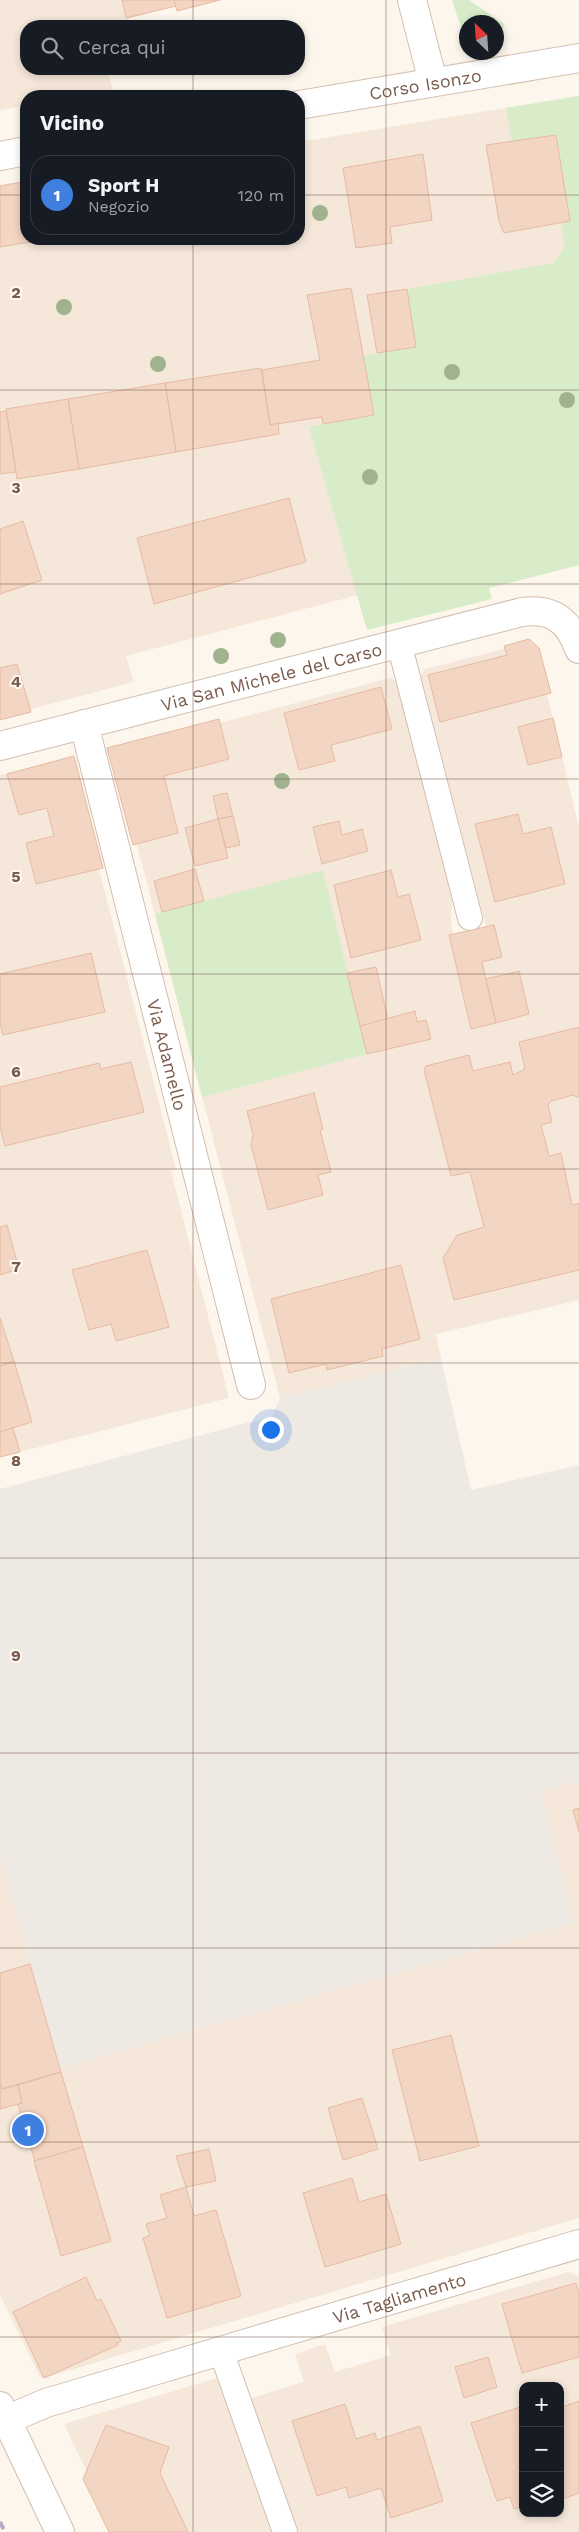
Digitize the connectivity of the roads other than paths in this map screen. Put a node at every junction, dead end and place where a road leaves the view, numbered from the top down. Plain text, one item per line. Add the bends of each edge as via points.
1 (412, 0) edge
2 (579, 58) edge
3 (434, 82) junction
4 (305, 104) edge
5 (20, 153) edge
6 (0, 156) edge
7 (398, 643) junction
8 (579, 649) edge
9 (84, 724) junction
10 (0, 746) edge
11 (470, 918) dead end
12 (251, 1385) dead end
13 (579, 2244) edge
14 (221, 2351) junction
15 (3, 2413) edge
16 (60, 2532) edge
17 (285, 2532) edge

1 - 3 street
2 - 3 street, Corso Isonzo
3 - 4 street, Corso Isonzo
5 - 6 street
7 - 8 street, Via San Michele del Carso via 522,612 543,611 563,620
7 - 9 street, Via San Michele del Carso
7 - 11 lane
9 - 10 street, Via San Michele del Carso
9 - 12 street, Via Adamello
13 - 14 street, Via Tagliamento
14 - 15 street, Via Tagliamento
14 - 17 lane
15 - 16 street

